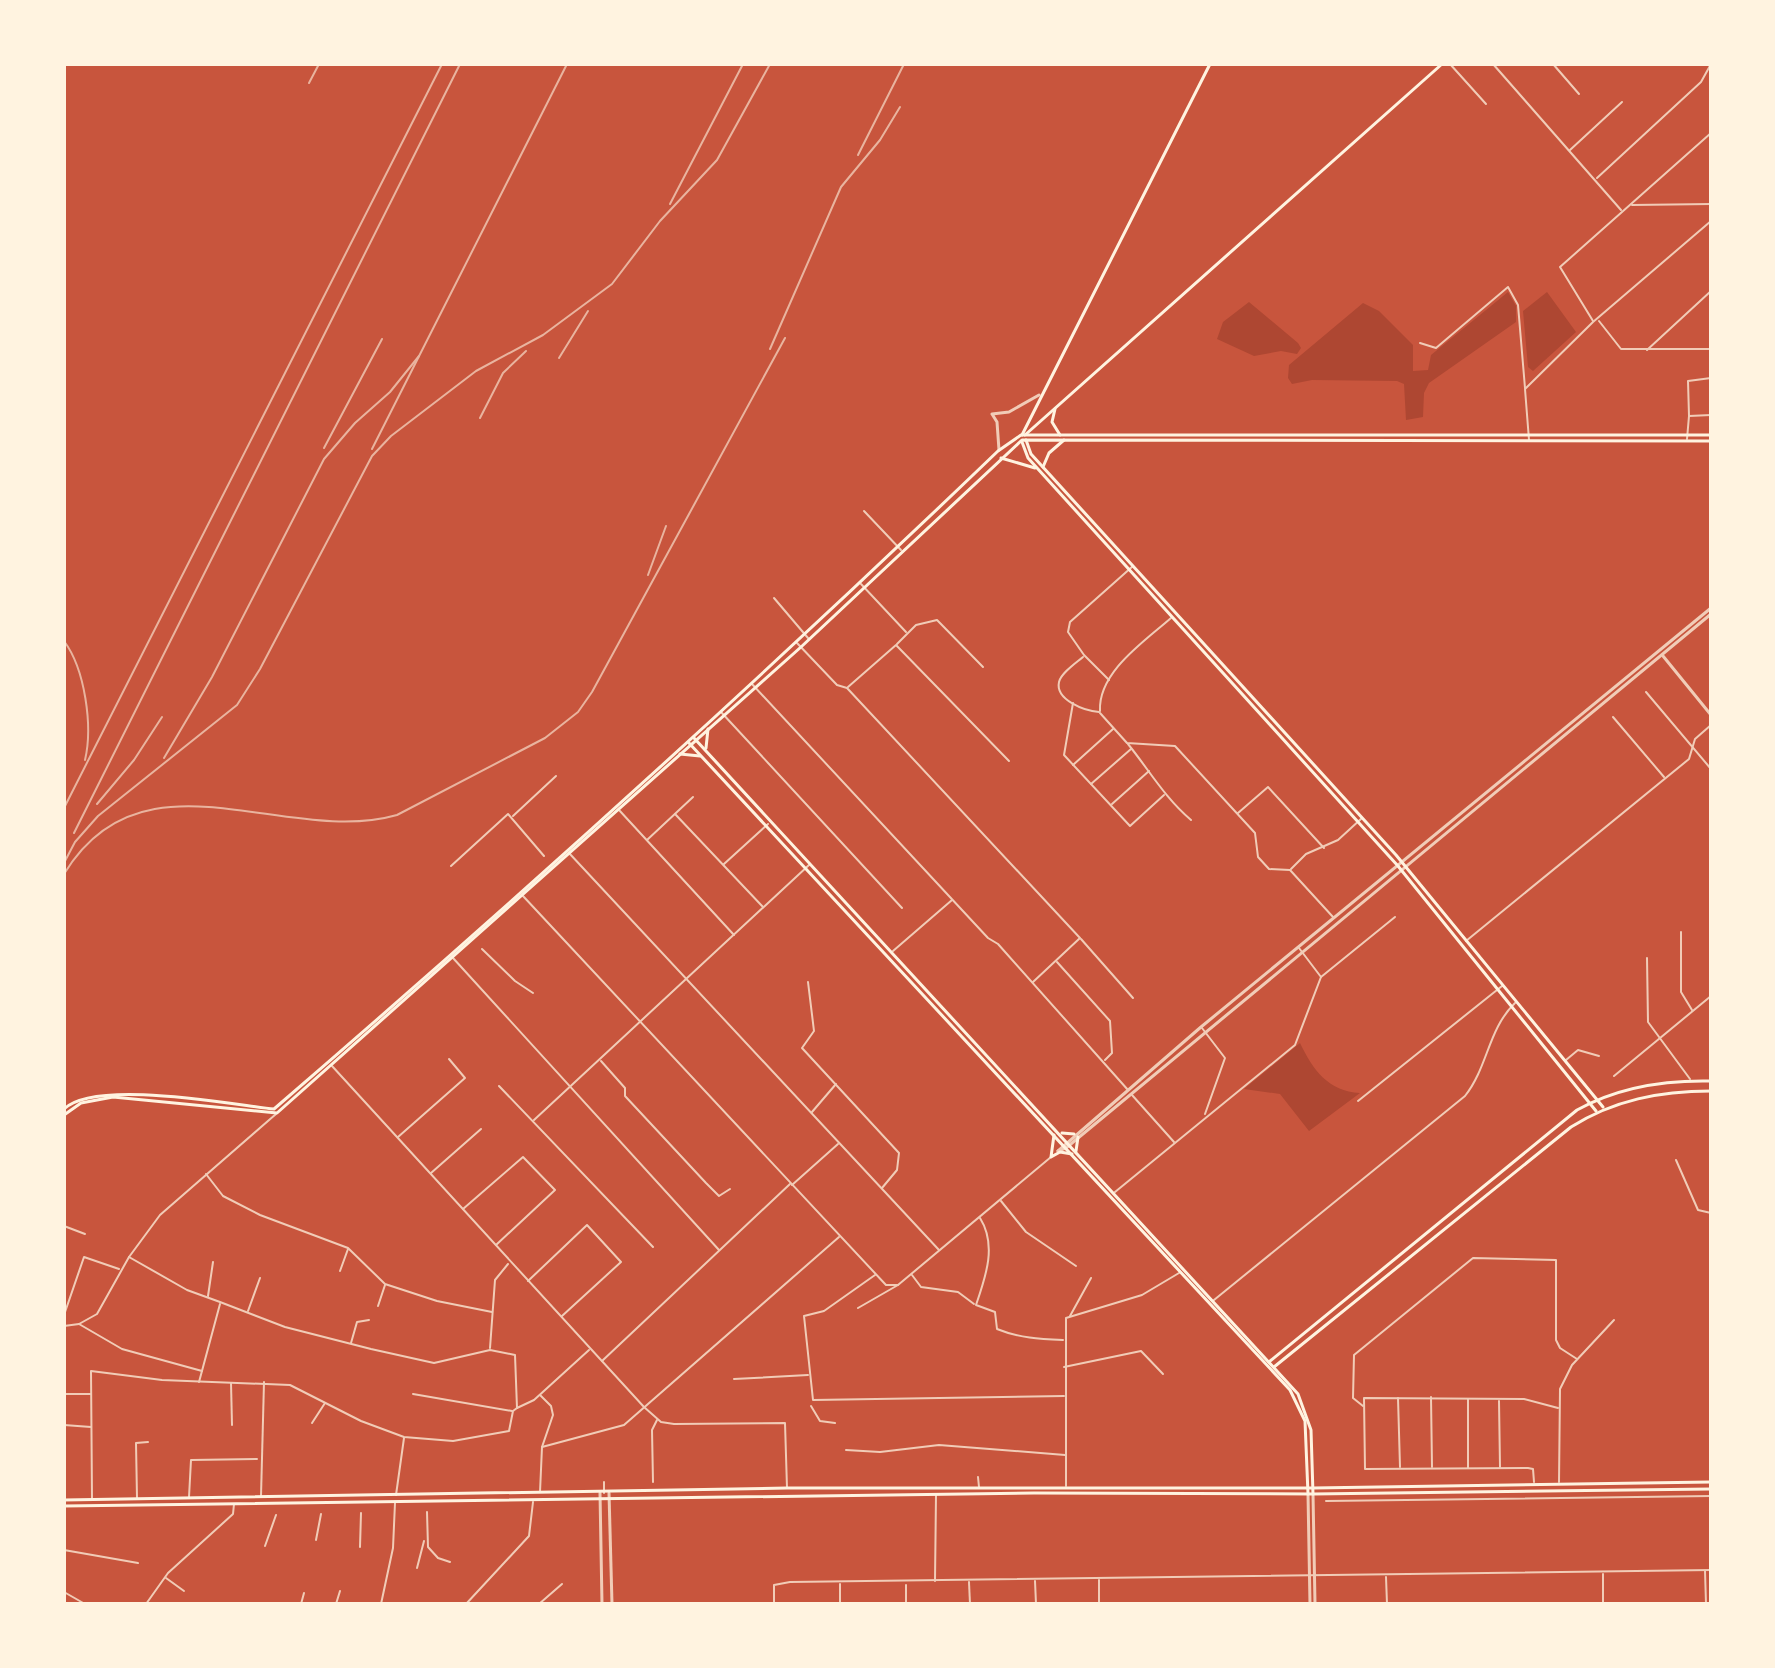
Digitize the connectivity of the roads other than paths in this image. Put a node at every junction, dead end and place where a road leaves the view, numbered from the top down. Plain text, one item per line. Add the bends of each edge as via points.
1 (1210, 64) edge
2 (1442, 64) edge
3 (1450, 64) edge
4 (1493, 64) edge
5 (1553, 64) edge
6 (1711, 64) edge
7 (1579, 94) dead end
8 (1622, 102) dead end
9 (1486, 104) dead end
10 (1711, 133) edge
11 (1570, 150) junction
12 (1595, 180) junction
13 (1711, 204) edge
14 (1632, 205) junction
15 (1622, 211) junction
16 (1711, 221) edge
17 (1711, 291) edge
18 (1599, 320) junction
19 (1593, 322) junction
20 (1420, 343) dead end
21 (1711, 349) edge
22 (1647, 351) junction
23 (1711, 378) edge
24 (1525, 389) junction
25 (1039, 395) junction
26 (1055, 409) junction
27 (1711, 415) edge
28 (1689, 416) junction
29 (1060, 435) junction
30 (1023, 437) junction
31 (1529, 438) junction
32 (1686, 438) junction
33 (1711, 438) edge
34 (1065, 440) junction
35 (998, 451) junction
36 (1001, 458) junction
37 (1041, 468) junction
38 (864, 511) dead end
39 (900, 549) junction
40 (1132, 568) junction
41 (862, 585) junction
42 (774, 598) dead end
43 (1711, 611) edge
44 (1174, 615) junction
45 (907, 633) junction
46 (807, 637) junction
47 (799, 645) junction
48 (896, 645) junction
49 (1661, 653) junction
50 (1084, 655) junction
51 (983, 667) dead end
52 (1109, 680) junction
53 (754, 685) junction
54 (847, 688) junction
55 (1646, 692) dead end
56 (1073, 703) junction
57 (721, 713) junction
58 (1100, 713) junction
59 (1711, 715) edge
60 (1613, 717) dead end
61 (1711, 725) edge
62 (709, 727) junction
63 (1114, 728) junction
64 (693, 737) junction
65 (688, 742) junction
66 (1127, 743) junction
67 (1692, 746) junction
68 (1132, 749) junction
69 (707, 752) junction
70 (677, 755) junction
71 (703, 756) junction
72 (1009, 761) dead end
73 (1073, 765) junction
74 (1711, 769) edge
75 (1150, 771) junction
76 (556, 776) dead end
77 (1665, 779) junction
78 (1091, 784) junction
79 (1164, 795) junction
80 (693, 797) dead end
81 (1111, 805) junction
82 (616, 808) junction
83 (675, 814) junction
84 (1237, 814) junction
85 (513, 816) junction
86 (1362, 818) junction
87 (1191, 820) dead end
88 (1358, 822) junction
89 (768, 824) junction
90 (646, 840) junction
91 (1324, 848) junction
92 (568, 852) junction
93 (544, 856) dead end
94 (723, 865) junction
95 (809, 865) junction
96 (451, 866) dead end
97 (1401, 866) junction
98 (1290, 870) junction
99 (521, 894) junction
100 (953, 899) junction
101 (764, 907) junction
102 (902, 908) dead end
103 (1395, 917) dead end
104 (1334, 918) junction
105 (1681, 932) dead end
106 (734, 935) junction
107 (1080, 938) junction
108 (1466, 941) junction
109 (482, 949) dead end
110 (1300, 949) junction
111 (893, 952) junction
112 (452, 957) junction
113 (1647, 958) dead end
114 (1056, 961) junction
115 (1321, 977) junction
116 (688, 980) junction
117 (808, 982) dead end
118 (1033, 982) junction
119 (1503, 985) junction
120 (533, 993) dead end
121 (1711, 996) edge
122 (1133, 998) dead end
123 (1517, 1002) junction
124 (1512, 1006) junction
125 (1693, 1011) junction
126 (641, 1022) junction
127 (1203, 1029) junction
128 (1658, 1039) junction
129 (1599, 1056) dead end
130 (449, 1059) dead end
131 (601, 1060) junction
132 (1565, 1061) junction
133 (1104, 1062) junction
134 (330, 1064) junction
135 (1614, 1076) dead end
136 (1691, 1080) junction
137 (1711, 1081) edge
138 (836, 1084) junction
139 (499, 1086) dead end
140 (570, 1088) junction
141 (1129, 1090) junction
142 (1711, 1091) edge
143 (1597, 1098) junction
144 (1358, 1101) dead end
145 (1590, 1103) junction
146 (1603, 1107) junction
147 (64, 1109) edge
148 (276, 1111) junction
149 (1596, 1111) junction
150 (811, 1113) junction
151 (64, 1115) edge
152 (1204, 1116) junction
153 (534, 1120) junction
154 (481, 1129) dead end
155 (1056, 1133) junction
156 (1076, 1136) junction
157 (397, 1138) junction
158 (1174, 1142) junction
159 (839, 1143) junction
160 (1066, 1144) junction
161 (1058, 1151) joint
162 (1074, 1153) junction
163 (1051, 1157) junction
164 (1676, 1160) dead end
165 (206, 1174) junction
166 (430, 1174) junction
167 (791, 1184) junction
168 (730, 1189) dead end
169 (881, 1189) junction
170 (1114, 1193) junction
171 (1000, 1200) junction
172 (462, 1210) junction
173 (1711, 1213) edge
174 (980, 1217) junction
175 (64, 1226) edge
176 (85, 1234) dead end
177 (840, 1236) junction
178 (495, 1246) junction
179 (653, 1247) dead end
180 (348, 1248) junction
181 (719, 1250) junction
182 (939, 1250) junction
183 (129, 1257) junction
184 (213, 1262) dead end
185 (510, 1262) junction
186 (1076, 1266) dead end
187 (121, 1270) junction
188 (340, 1271) dead end
189 (1180, 1272) junction
190 (876, 1274) junction
191 (911, 1274) junction
192 (260, 1278) dead end
193 (1091, 1278) dead end
194 (528, 1281) junction
195 (385, 1284) junction
196 (898, 1285) junction
197 (208, 1298) junction
198 (1214, 1300) junction
199 (220, 1302) junction
200 (976, 1305) junction
201 (378, 1306) dead end
202 (858, 1308) dead end
203 (248, 1312) junction
204 (492, 1312) junction
205 (64, 1315) edge
206 (561, 1317) junction
207 (1069, 1317) junction
208 (369, 1320) dead end
209 (1614, 1320) dead end
210 (79, 1324) junction
211 (64, 1326) edge
212 (1064, 1340) junction
213 (351, 1344) junction
214 (590, 1349) junction
215 (490, 1350) junction
216 (1577, 1359) junction
217 (601, 1361) junction
218 (1268, 1362) junction
219 (1064, 1367) junction
220 (1273, 1368) junction
221 (202, 1371) junction
222 (1163, 1374) dead end
223 (809, 1375) junction
224 (734, 1379) dead end
225 (264, 1381) junction
226 (199, 1382) junction
227 (231, 1382) junction
228 (64, 1394) edge
229 (92, 1394) junction
230 (413, 1394) dead end
231 (540, 1395) junction
232 (1064, 1396) junction
233 (1398, 1397) junction
234 (1431, 1397) junction
235 (1468, 1398) junction
236 (1499, 1399) junction
237 (325, 1402) junction
238 (811, 1406) dead end
239 (644, 1407) junction
240 (1364, 1407) junction
241 (517, 1408) junction
242 (1558, 1408) junction
243 (513, 1411) junction
244 (658, 1419) junction
245 (312, 1423) dead end
246 (835, 1423) dead end
247 (64, 1425) edge
248 (232, 1425) dead end
249 (91, 1427) junction
250 (404, 1437) junction
251 (148, 1442) dead end
252 (542, 1447) junction
253 (846, 1450) dead end
254 (1066, 1455) junction
255 (257, 1459) dead end
256 (1432, 1468) junction
257 (1468, 1468) junction
258 (1500, 1468) junction
259 (1400, 1469) junction
260 (978, 1477) dead end
261 (659, 1481) dead end
262 (604, 1482) dead end
263 (653, 1482) dead end
264 (1711, 1482) edge
265 (1534, 1483) junction
266 (1559, 1483) junction
267 (1066, 1486) junction
268 (979, 1487) junction
269 (787, 1488) junction
270 (1307, 1488) junction
271 (1313, 1488) junction
272 (1711, 1489) edge
273 (660, 1491) junction
274 (1569, 1491) junction
275 (540, 1493) junction
276 (604, 1493) junction
277 (936, 1494) junction
278 (1310, 1494) junction
279 (1354, 1494) junction
280 (396, 1495) junction
281 (1711, 1496) edge
282 (261, 1497) junction
283 (189, 1498) junction
284 (1569, 1498) junction
285 (137, 1499) junction
286 (601, 1499) junction
287 (609, 1499) junction
288 (64, 1500) edge
289 (92, 1500) junction
290 (533, 1500) junction
291 (395, 1501) junction
292 (1326, 1501) dead end
293 (1356, 1501) junction
294 (235, 1503) junction
295 (64, 1506) edge
296 (427, 1512) dead end
297 (361, 1513) dead end
298 (321, 1514) dead end
299 (276, 1515) dead end
300 (316, 1540) dead end
301 (425, 1540) junction
302 (265, 1546) dead end
303 (360, 1547) dead end
304 (602, 1547) junction
305 (610, 1547) junction
306 (64, 1550) edge
307 (450, 1562) dead end
308 (138, 1563) dead end
309 (417, 1568) dead end
310 (1705, 1570) junction
311 (1711, 1570) edge
312 (1603, 1572) junction
313 (1386, 1576) junction
314 (165, 1577) junction
315 (1312, 1577) junction
316 (1098, 1579) junction
317 (1035, 1580) junction
318 (969, 1581) junction
319 (935, 1582) junction
320 (840, 1583) junction
321 (906, 1583) junction
322 (562, 1584) dead end
323 (184, 1591) dead end
324 (340, 1591) dead end
325 (64, 1592) edge
326 (304, 1593) dead end
327 (85, 1604) edge
328 (146, 1604) edge
329 (301, 1604) edge
330 (336, 1604) edge
331 (381, 1604) edge
332 (466, 1604) edge
333 (539, 1604) edge
334 (602, 1604) edge
335 (612, 1604) edge
336 (774, 1604) edge
337 (840, 1604) edge
338 (906, 1604) edge
339 (970, 1604) edge
340 (1036, 1604) edge
341 (1099, 1604) edge
342 (1312, 1604) edge
343 (1387, 1604) edge
344 (1603, 1604) edge
345 (1706, 1604) edge

1 - 25 main road
2 - 26 main road
3 - 9 street
4 - 11 street
5 - 7 street
6 - 12 street via 1701,82
8 - 11 street
10 - 14 street
11 - 12 street
12 - 15 street
13 - 14 street
14 - 15 street
15 - 19 street via 1560,267
16 - 18 street
17 - 22 street
18 - 19 street
18 - 22 street via 1621,349
19 - 24 street
20 - 24 street via 1436,348 1508,287 1518,305
21 - 22 street
23 - 28 street via 1688,381
24 - 31 street
25 - 30 main road
25 - 35 street via 1009,412 992,414
26 - 29 main road via 1052,422
26 - 30 main road
27 - 28 street
28 - 32 street
29 - 30 main road
29 - 31 main road
30 - 34 main road
30 - 35 main road
30 - 36 main road
30 - 37 main road
31 - 32 main road
31 - 34 main road
32 - 33 main road
34 - 37 main road
35 - 39 main road
36 - 37 main road
36 - 39 main road
37 - 40 main road
38 - 39 street
39 - 41 main road
40 - 44 main road
40 - 50 street via 1070,622 1068,632
41 - 45 street
41 - 46 main road
42 - 46 street
43 - 49 street
44 - 52 street
44 - 86 main road
44 - 88 main road
45 - 48 street
45 - 51 street via 916,625 941,621
46 - 47 main road
47 - 53 main road
47 - 54 street via 837,685
48 - 54 street
48 - 72 street
49 - 59 street
49 - 97 street
50 - 52 street
50 - 56 street via 1060,678 1061,692
52 - 58 street
53 - 57 main road
53 - 100 street
54 - 107 street
55 - 67 street
56 - 58 street
56 - 73 street via 1064,755
57 - 62 main road
57 - 64 main road
57 - 102 street
58 - 63 street
60 - 77 street
61 - 67 street
62 - 64 main road
62 - 69 main road
63 - 66 street
63 - 73 street
64 - 65 main road
64 - 69 main road
65 - 70 main road
65 - 71 main road
65 - 82 main road
66 - 68 street
66 - 84 street via 1175,746
67 - 74 street
67 - 77 street via 1689,759
68 - 75 street
68 - 78 street
69 - 95 main road
70 - 71 main road
70 - 82 main road
71 - 89 main road
73 - 78 street
75 - 79 street
75 - 81 street
76 - 85 street
77 - 108 street
78 - 81 street
79 - 81 street via 1130,826
79 - 87 street
80 - 83 street
82 - 90 street
82 - 92 main road
83 - 90 street
83 - 94 street
84 - 91 street via 1268,787
84 - 98 street via 1255,833 1258,857 1269,869
85 - 93 street
85 - 96 street via 508,814
86 - 88 street
86 - 97 main road
88 - 91 street
88 - 97 main road
89 - 94 street
89 - 95 main road
90 - 106 street
91 - 98 street via 1306,854
92 - 99 main road
92 - 116 street
94 - 101 street
95 - 101 street
95 - 111 main road
95 - 155 main road
97 - 104 street
97 - 108 main road
97 - 110 street
97 - 124 main road
98 - 104 street
99 - 112 main road
99 - 126 street
100 - 111 street
100 - 118 street
101 - 106 street
103 - 115 street
104 - 110 street
105 - 125 street via 1681,992
106 - 116 street
107 - 114 street
107 - 122 street
108 - 119 main road
109 - 120 street
110 - 115 street
110 - 127 street
111 - 155 main road
112 - 134 main road
112 - 140 street
113 - 128 street via 1648,1022
114 - 118 street
114 - 133 street via 1110,1021 1112,1053
115 - 152 street via 1295,1045
116 - 126 street
116 - 150 street
117 - 138 street via 814,1031 802,1048
118 - 133 street
119 - 123 main road
119 - 144 street
121 - 125 street
123 - 124 street
123 - 132 main road
124 - 145 main road
124 - 198 street via 1499,1018 1465,1096
125 - 128 street
126 - 131 street
126 - 167 street
127 - 141 street
127 - 152 street via 1225,1058
128 - 135 street
128 - 136 street
129 - 132 street via 1578,1050
130 - 157 street via 465,1078
131 - 140 street
131 - 168 street via 625,1088 625,1096 706,1183 719,1196
132 - 143 main road
133 - 141 street
134 - 148 main road
134 - 157 street
136 - 137 main road
136 - 143 main road
138 - 150 street
138 - 169 street via 899,1153 897,1170
139 - 153 street
140 - 153 street
140 - 181 street
141 - 156 street
141 - 158 street
142 - 146 main road via 1653,1095
143 - 145 main road
143 - 146 main road
145 - 149 main road
145 - 218 main road via 1562,1120
146 - 149 main road
147 - 148 main road via 80,1098 112,1093
148 - 151 main road via 113,1097 81,1103
148 - 165 street
149 - 220 main road via 1553,1139
150 - 159 street
152 - 158 street
153 - 179 street
154 - 166 street
155 - 156 main road
155 - 160 main road
155 - 163 main road
156 - 160 street
156 - 162 main road
157 - 166 street
158 - 170 street
159 - 167 street
159 - 169 street
160 - 161 street
160 - 162 main road
161 - 163 street
162 - 163 main road
162 - 170 main road
162 - 189 main road
163 - 171 street
164 - 173 street via 1698,1210
165 - 180 street via 223,1196
165 - 183 street via 160,1215
166 - 172 street
167 - 177 street
167 - 181 street
169 - 182 street
170 - 198 main road
171 - 174 street
171 - 186 street via 1026,1232
172 - 178 street
172 - 178 street via 523,1157 555,1190
174 - 182 street
174 - 200 street via 990,1236
175 - 176 street
177 - 190 street
177 - 239 street
178 - 185 street
180 - 188 street
180 - 195 street
181 - 217 street
182 - 191 street
183 - 187 street
183 - 197 street
184 - 197 street
185 - 194 street
185 - 204 street via 495,1280
187 - 205 street via 84,1257
187 - 210 street via 97,1314
189 - 207 street via 1142,1295
189 - 218 main road
190 - 196 street via 886,1285
190 - 223 street via 824,1311 804,1316
191 - 196 street
191 - 200 street via 921,1287 958,1292
192 - 203 street
193 - 207 street
194 - 206 street
194 - 206 street via 587,1225 596,1234 621,1262
195 - 201 street
195 - 204 street
196 - 202 street
197 - 199 street
198 - 218 main road
199 - 203 street
199 - 221 street
200 - 212 street via 995,1312 997,1329 1003,1332
203 - 213 street
204 - 215 street
206 - 214 street
207 - 212 street
208 - 213 street via 357,1322
209 - 216 street
210 - 211 street
210 - 221 street via 142,1357
212 - 219 street
213 - 215 street via 434,1363
214 - 217 street
214 - 231 street
215 - 241 street via 515,1355
216 - 240 street via 1556,1340 1556,1260 1473,1258 1354,1355 1353,1398
216 - 242 street via 1560,1389
217 - 239 street
218 - 220 main road
219 - 222 street via 1141,1351
219 - 232 street
220 - 270 main road via 1302,1413
220 - 271 main road via 1298,1394 1309,1417
221 - 226 street
223 - 224 street
223 - 232 street via 813,1400
225 - 227 street
225 - 237 street via 290,1385
225 - 282 street
226 - 227 street
226 - 229 street via 91,1371
227 - 248 street
228 - 229 street
229 - 249 street
230 - 243 street
231 - 241 street
231 - 252 street via 553,1415
232 - 254 street
233 - 234 street
233 - 240 street via 1364,1398
233 - 259 street
234 - 235 street
234 - 256 street
235 - 236 street
235 - 257 street
236 - 242 street
236 - 258 street
237 - 245 street
237 - 250 street
238 - 246 street via 820,1421
239 - 244 street
239 - 252 street via 624,1425
240 - 259 street via 1365,1469
241 - 243 street
242 - 266 street
243 - 250 street via 509,1431 453,1441
244 - 263 street via 652,1430
244 - 269 street via 785,1423
247 - 249 street
249 - 289 street
250 - 280 street
251 - 285 street via 136,1443
252 - 275 street
253 - 254 street via 939,1445
254 - 267 street
255 - 283 street via 191,1460
256 - 257 street
256 - 259 street
257 - 258 street
258 - 265 street via 1533,1469
260 - 268 street
261 - 273 street
262 - 276 street
264 - 266 main road
265 - 266 main road
265 - 271 main road
267 - 268 main road
267 - 270 main road
268 - 269 main road
269 - 273 main road
270 - 271 main road
270 - 278 main road
271 - 278 main road
272 - 274 main road
273 - 276 main road
274 - 279 main road
274 - 284 street
275 - 276 main road
275 - 280 main road
276 - 286 street
276 - 287 street
277 - 278 main road
277 - 287 main road
277 - 319 street
278 - 279 main road
278 - 315 street
279 - 293 street
280 - 282 main road
281 - 284 street
282 - 283 main road
283 - 285 main road
284 - 293 street
285 - 289 main road
286 - 287 main road
286 - 290 main road
286 - 304 street
287 - 305 street
288 - 289 main road
290 - 291 main road
290 - 332 street via 529,1536
291 - 294 main road
291 - 331 street via 393,1548
292 - 293 street
294 - 295 main road
294 - 314 street via 233,1514
296 - 301 street
297 - 303 street
298 - 300 street
299 - 302 street
301 - 307 street via 438,1558
301 - 309 street
304 - 305 street
304 - 334 street
305 - 335 street
306 - 308 street
310 - 311 street
310 - 312 street
310 - 345 street
312 - 313 street
312 - 344 street
313 - 315 street
313 - 343 street
314 - 323 street
314 - 328 street
315 - 316 street
315 - 342 street
316 - 317 street
316 - 341 street
317 - 318 street
317 - 340 street
318 - 319 street
318 - 339 street
319 - 321 street
320 - 321 street
320 - 336 street via 774,1585
320 - 337 street
321 - 338 street
322 - 333 street
324 - 330 street
325 - 327 street
326 - 329 street

